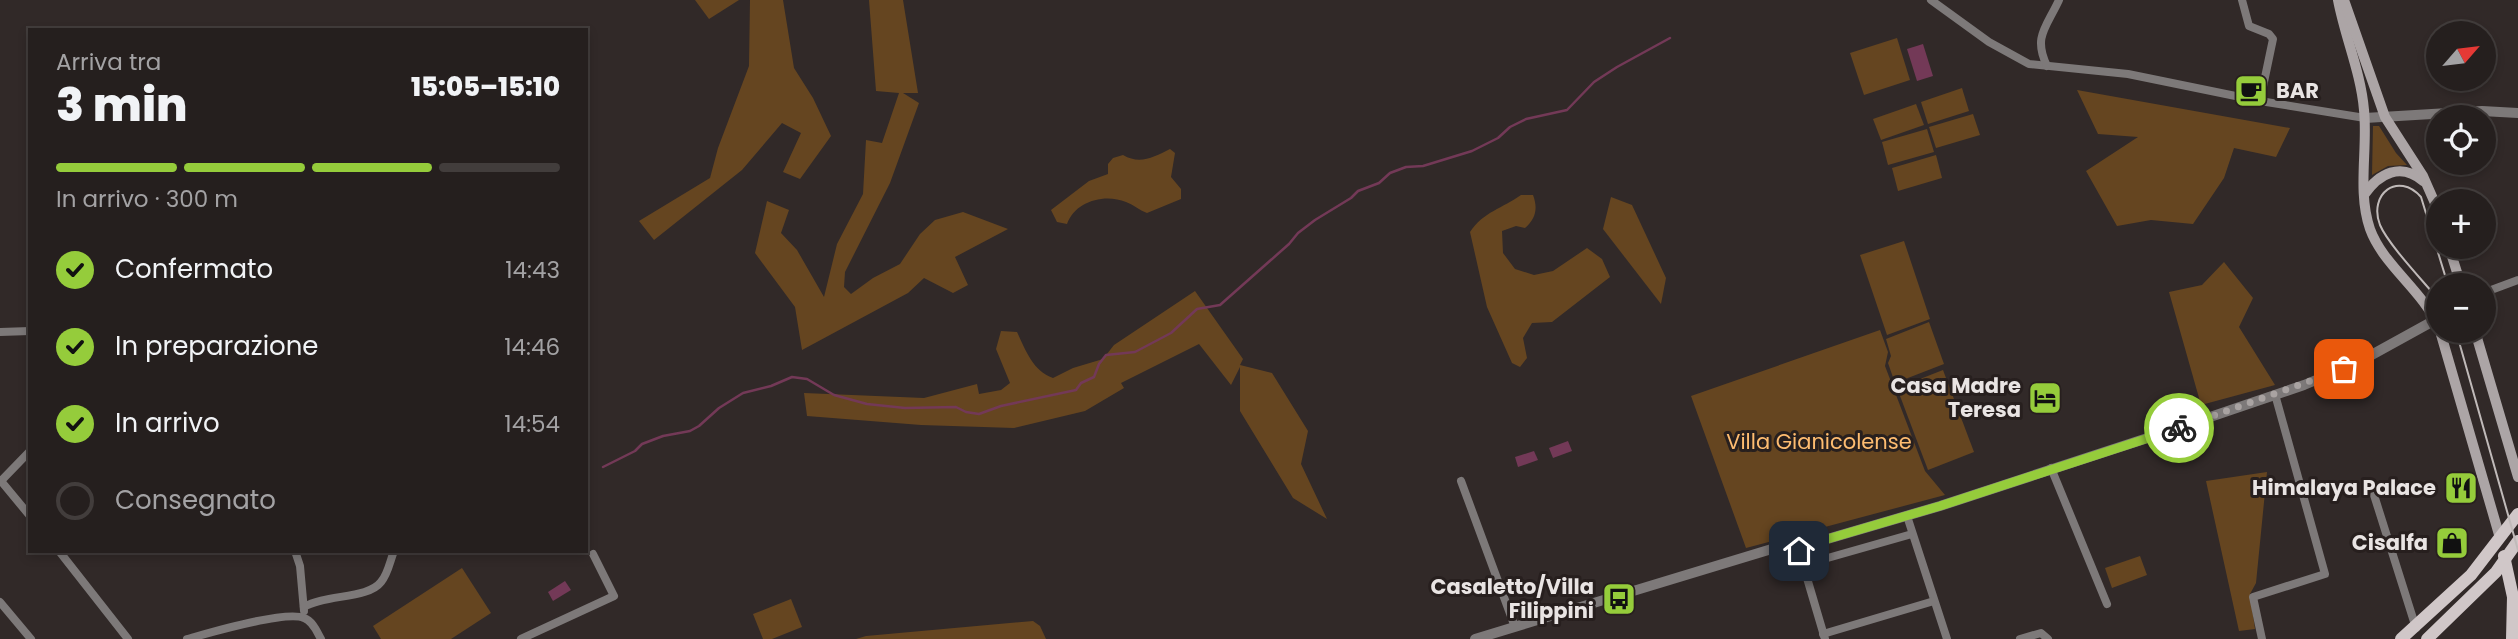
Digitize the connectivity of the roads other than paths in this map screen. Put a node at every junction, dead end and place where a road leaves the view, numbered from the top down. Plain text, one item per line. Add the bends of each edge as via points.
1 (1931, 0) edge
2 (2059, 0) edge
3 (2242, 0) edge
4 (2338, 0) edge
5 (2344, 0) edge
6 (2047, 66) junction
7 (2260, 101) junction
8 (2518, 113) edge
9 (2385, 117) junction
10 (2365, 118) junction
11 (2430, 188) joint
12 (2364, 195) junction
13 (2518, 279) edge
14 (2496, 288) edge
15 (2426, 310) edge
16 (28, 331) edge
17 (2426, 331) edge
18 (0, 332) edge
19 (2442, 343) edge
20 (2479, 343) edge
21 (2276, 398) dead end
22 (28, 453) edge
23 (2052, 468) junction
24 (2518, 477) edge
25 (1, 481) edge
26 (1461, 481) dead end
27 (2374, 495) dead end
28 (28, 514) edge
29 (2518, 514) edge
30 (1907, 516) junction
31 (1912, 534) junction
32 (2500, 538) junction
33 (2518, 541) edge
34 (1799, 551) junction
35 (61, 553) edge
36 (296, 553) edge
37 (393, 553) edge
38 (593, 554) dead end
39 (2505, 559) junction
40 (1803, 565) junction
41 (1934, 601) junction
42 (0, 602) edge
43 (2107, 604) dead end
44 (304, 607) junction
45 (304, 618) junction
46 (1515, 626) junction
47 (2416, 628) junction
48 (1824, 636) edge
49 (31, 639) edge
50 (128, 639) edge
51 (187, 639) edge
52 (321, 639) edge
53 (522, 639) edge
54 (1475, 639) edge
55 (1947, 639) edge
56 (2020, 639) edge
57 (2048, 639) edge
58 (2262, 639) edge
59 (2401, 639) edge
60 (2427, 639) edge
61 (2512, 639) edge

1 - 6 street via 2015,58
2 - 6 street via 2039,42
3 - 7 street via 2249,26 2273,39
4 - 10 main road
5 - 9 main road
6 - 7 street via 2128,74
7 - 10 street
8 - 9 street
9 - 10 street
9 - 11 main road
10 - 12 main road
11 - 12 main road via 2415,174 2399,170 2381,176
12 - 15 main road via 2374,237
13 - 14 street
16 - 18 street
17 - 23 street via 2332,374
19 - 32 main road
20 - 24 main road
21 - 58 street via 2325,574 2253,597
22 - 25 street
23 - 30 street
23 - 43 street
25 - 28 street
26 - 46 street
27 - 47 street
29 - 32 main road
30 - 31 street
30 - 34 street
31 - 40 street
31 - 41 street
32 - 39 main road
32 - 47 main road via 2471,575
33 - 39 main road
34 - 40 street
34 - 46 street via 1775,548
35 - 50 street
36 - 44 street
37 - 44 street via 378,585
38 - 53 street via 614,596
39 - 60 main road
39 - 61 main road via 2512,597
40 - 48 street
41 - 48 street
41 - 55 street
42 - 49 street
44 - 45 street
45 - 51 street via 271,619
45 - 52 street
46 - 54 street
47 - 59 main road
56 - 57 street via 2041,633

